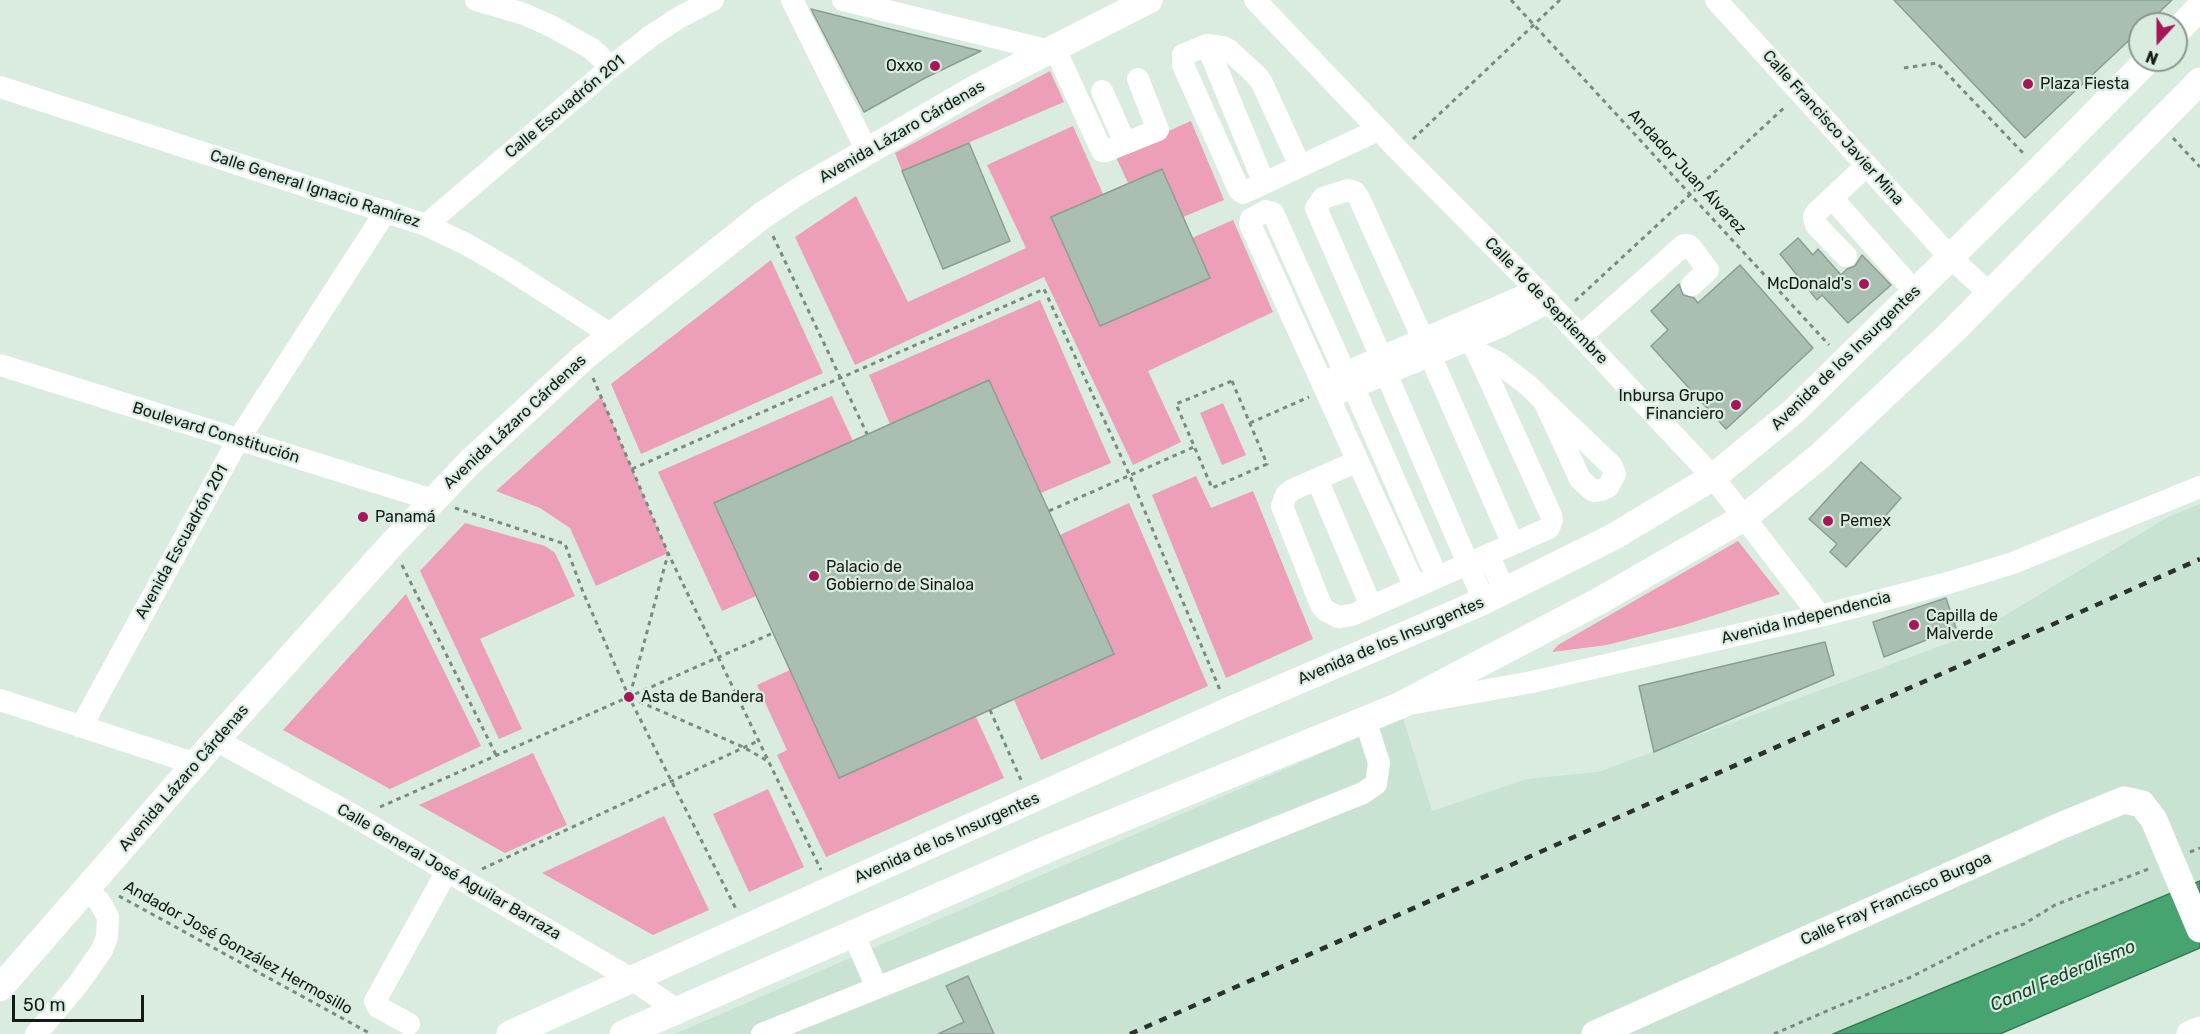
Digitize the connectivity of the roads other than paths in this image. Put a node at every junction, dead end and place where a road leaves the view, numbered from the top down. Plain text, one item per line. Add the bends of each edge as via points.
1 (476, 0) edge
2 (713, 0) edge
3 (792, 0) edge
4 (843, 0) edge
5 (1149, 0) edge
6 (1255, 0) edge
7 (1716, 0) edge
8 (2200, 8) edge
9 (2188, 20) edge
10 (1053, 50) junction
11 (611, 67) junction
12 (2136, 72) edge
13 (1138, 79) dead end
14 (2200, 81) edge
15 (0, 87) edge
16 (1102, 91) dead end
17 (1378, 130) junction
18 (1125, 143) junction
19 (867, 152) junction
20 (1867, 165) junction
21 (1300, 166) junction
22 (1832, 198) junction
23 (386, 211) junction
24 (426, 225) junction
25 (1846, 256) dead end
26 (1950, 257) junction
27 (1692, 285) dead end
28 (1915, 292) junction
29 (1989, 293) junction
30 (1549, 302) junction
31 (610, 334) junction
32 (1581, 336) junction
33 (1474, 345) junction
34 (1426, 347) junction
35 (0, 365) edge
36 (1384, 365) junction
37 (1349, 380) junction
38 (1325, 390) junction
39 (1544, 400) dead end
40 (238, 440) junction
41 (1358, 461) junction
42 (1713, 477) junction
43 (1317, 479) junction
44 (2200, 487) edge
45 (433, 500) junction
46 (1745, 517) junction
47 (1513, 544) junction
48 (1478, 559) junction
49 (1437, 577) junction
50 (1415, 587) junction
51 (1495, 596) junction
52 (1371, 606) junction
53 (1820, 616) junction
54 (0, 700) edge
55 (1399, 706) junction
56 (1365, 719) junction
57 (81, 727) junction
58 (216, 741) junction
59 (196, 764) junction
60 (454, 875) junction
61 (91, 887) junction
62 (2200, 929) edge
63 (854, 933) junction
64 (6, 973) edge
65 (633, 980) junction
66 (877, 988) junction
67 (677, 1010) junction
68 (409, 1024) dead end
69 (2200, 1030) edge
70 (36, 1034) edge
71 (510, 1034) edge
72 (623, 1034) edge
73 (762, 1034) edge
74 (1595, 1034) edge
75 (2190, 1034) edge

1 - 11 street via 551,26 592,49
2 - 11 street, Calle Escuadrón 201 via 670,23
3 - 19 street
4 - 10 street
5 - 10 main road, Avenida Lázaro Cárdenas
6 - 17 street, Calle 16 de Septiembre
7 - 20 street, Calle Francisco Javier Mina
8 - 9 main road
10 - 18 street via 1101,149 1106,151
10 - 19 main road, Avenida Lázaro Cárdenas via 978,87
11 - 24 street, Calle Escuadrón 201
12 - 26 main road, Avenida de los Insurgentes
13 - 18 street via 1158,130
14 - 29 main road
15 - 23 street, Calle General Ignacio Ramírez
16 - 18 street
17 - 21 street
17 - 30 street, Calle 16 de Septiembre
19 - 31 main road, Avenida Lázaro Cárdenas via 763,215
20 - 22 street
20 - 26 street, Calle Francisco Javier Mina
21 - 21 street via 1257,76 1223,46 1207,45 1264,183
22 - 25 street via 1816,213 1814,221
22 - 28 street
23 - 24 street, Calle General Ignacio Ramírez
23 - 40 street, Avenida Escuadrón 201
24 - 31 street, Calle General Ignacio Ramírez via 492,259
26 - 28 main road, Avenida de los Insurgentes
26 - 29 street, Calle Francisco Javier Mina
27 - 32 street via 1708,270 1687,244
28 - 42 main road, Avenida de los Insurgentes via 1794,411
29 - 46 main road via 1820,456
30 - 32 street, Calle 16 de Septiembre
30 - 33 street
30 - 34 street
31 - 45 main road, Avenida Lázaro Cárdenas
32 - 42 street, Calle 16 de Septiembre
33 - 34 street
33 - 39 street
33 - 47 street via 1552,520 1549,528
34 - 36 street
34 - 36 street via 1355,192 1348,190 1323,198 1316,208
34 - 47 street
35 - 40 street, Boulevard Constitución
36 - 37 street
36 - 48 street
37 - 38 street
37 - 38 street via 1273,213 1266,211 1249,222
37 - 49 street
38 - 41 street
40 - 45 street, Boulevard Constitución
40 - 57 street, Avenida Escuadrón 201
41 - 43 street
41 - 50 street
42 - 46 street, Calle 16 de Septiembre
42 - 51 main road, Avenida de los Insurgentes via 1613,537
43 - 52 street
43 - 52 street via 1286,495 1282,506 1321,605 1338,617
44 - 53 street, Avenida Independencia via 2013,563
45 - 58 main road, Avenida Lázaro Cárdenas
46 - 53 street, Calle 16 de Septiembre
46 - 55 main road via 1599,602
47 - 48 street
48 - 49 street
48 - 51 street
49 - 50 street
50 - 52 street
51 - 65 main road, Avenida de los Insurgentes via 1228,711
53 - 55 street, Avenida Independencia via 1532,682
54 - 57 street
55 - 56 main road
56 - 63 main road
56 - 66 street via 1379,763 1376,784 1363,793
57 - 59 street
58 - 59 main road, Avenida Lázaro Cárdenas
58 - 60 street, Calle General José Aguilar Barraza
59 - 61 main road, Avenida Lázaro Cárdenas
60 - 65 street, Calle General José Aguilar Barraza
60 - 68 street via 375,1001 378,1007
61 - 64 main road, Avenida Lázaro Cárdenas
61 - 70 street via 108,917 107,937 79,984
62 - 74 main road, Calle Fray Francisco Burgoa via 2174,858 2147,809 2136,801 2124,800
63 - 66 street
63 - 67 main road
65 - 67 street, Calle General José Aguilar Barraza
65 - 71 main road, Avenida de los Insurgentes
66 - 73 street
67 - 72 main road
69 - 75 main road

